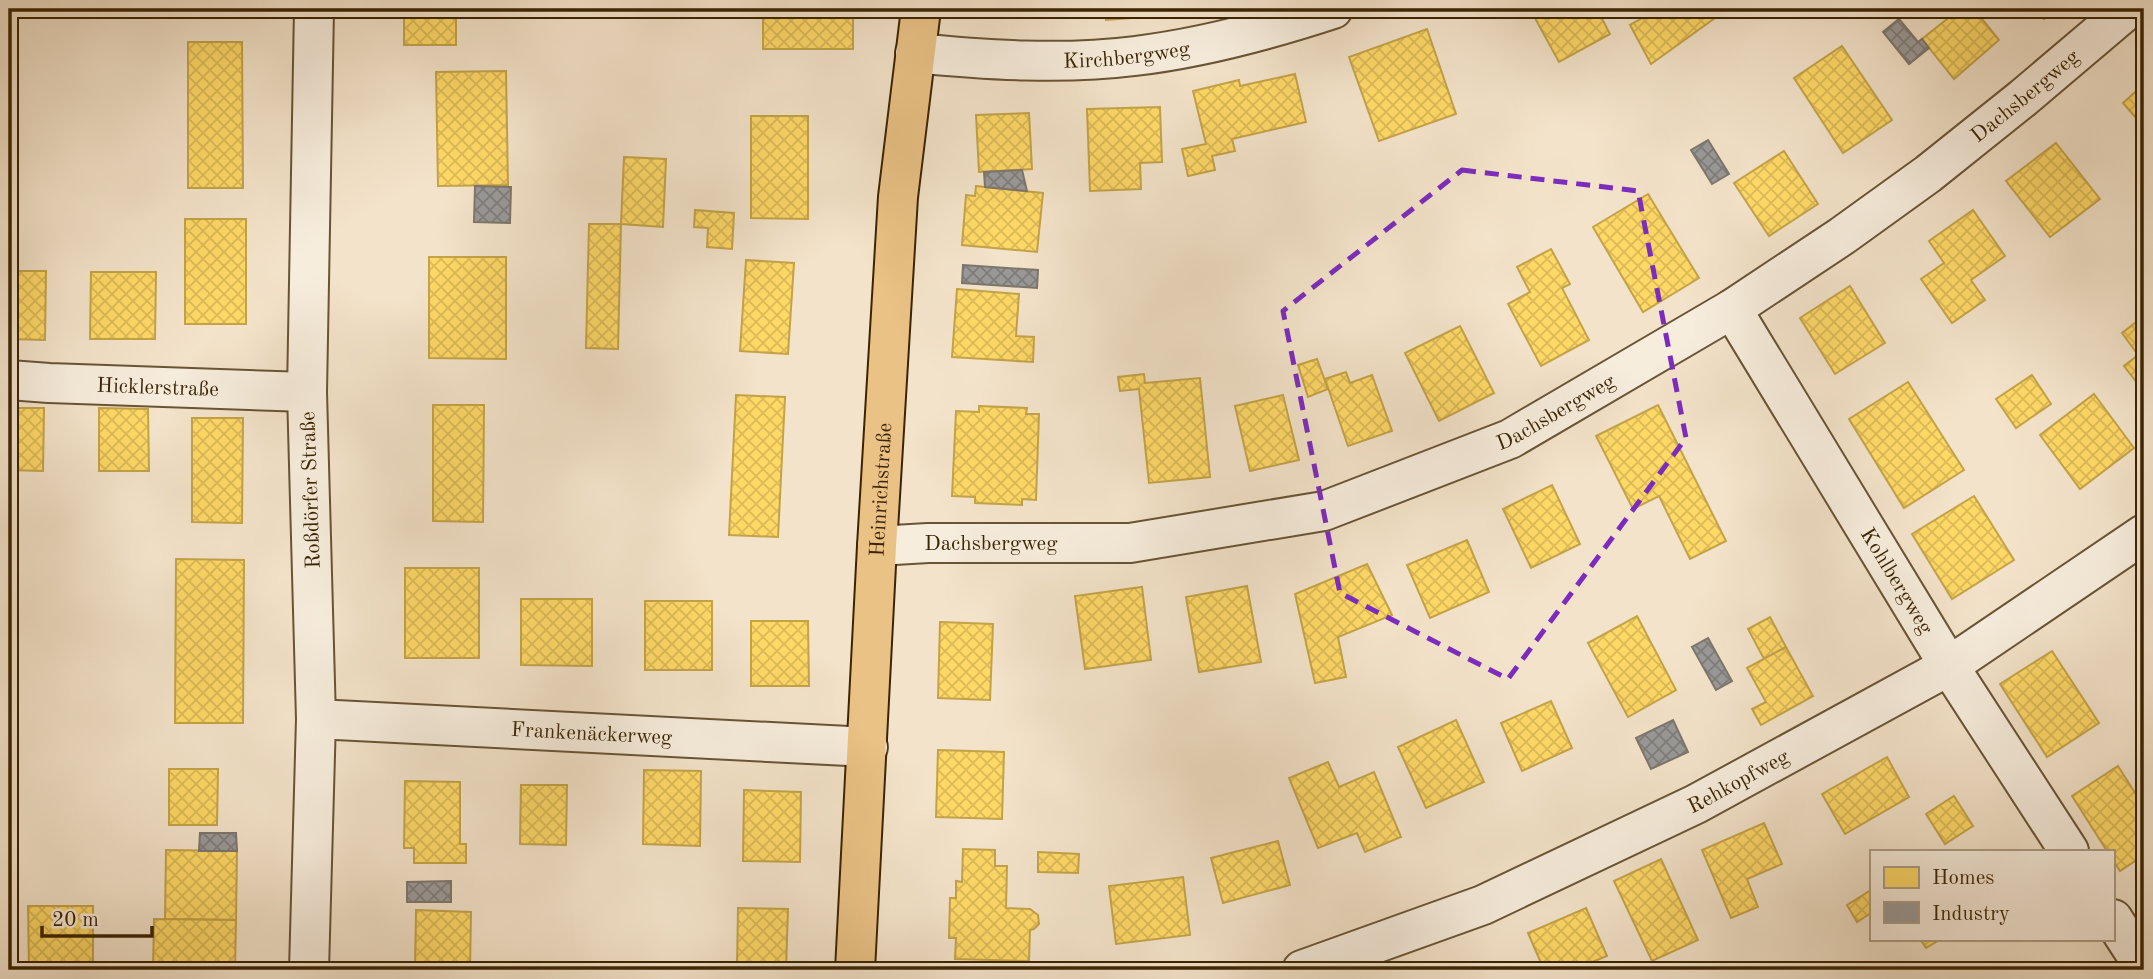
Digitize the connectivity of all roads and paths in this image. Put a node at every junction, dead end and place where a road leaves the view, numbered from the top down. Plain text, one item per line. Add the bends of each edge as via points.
1 (314, 9) edge
2 (921, 9) edge
3 (1333, 9) edge
4 (2128, 9) edge
5 (915, 52) junction
6 (1732, 309) junction
7 (9, 380) edge
8 (307, 393) junction
9 (2144, 534) edge
10 (877, 547) junction
11 (1949, 666) junction
12 (316, 719) junction
13 (868, 747) junction
14 (2068, 850) edge
15 (2114, 921) edge
16 (2144, 967) edge
17 (309, 970) edge
18 (855, 970) edge
19 (1302, 970) edge

1 - 8 street, Roßdörfer Straße
2 - 5 main road, Heinrichstraße
3 - 5 street, Kirchbergweg via 1203,44 1133,56 995,59
4 - 6 street, Dachsbergweg via 1928,174
5 - 10 main road, Heinrichstraße via 898,197
6 - 10 street, Dachsbergweg via 1510,439 1324,511 1130,543
6 - 11 street, Kohlbergweg
7 - 8 street, Hicklerstraße
8 - 12 street, Roßdörfer Straße
9 - 11 street, Rehkopfweg
10 - 13 main road, Heinrichstraße
11 - 14 street, Kohlbergweg
11 - 19 street, Rehkopfweg via 1696,804 1483,905
12 - 13 street, Frankenäckerweg
12 - 17 street, Roßdörfer Straße
13 - 18 main road, Heinrichstraße
15 - 16 street

